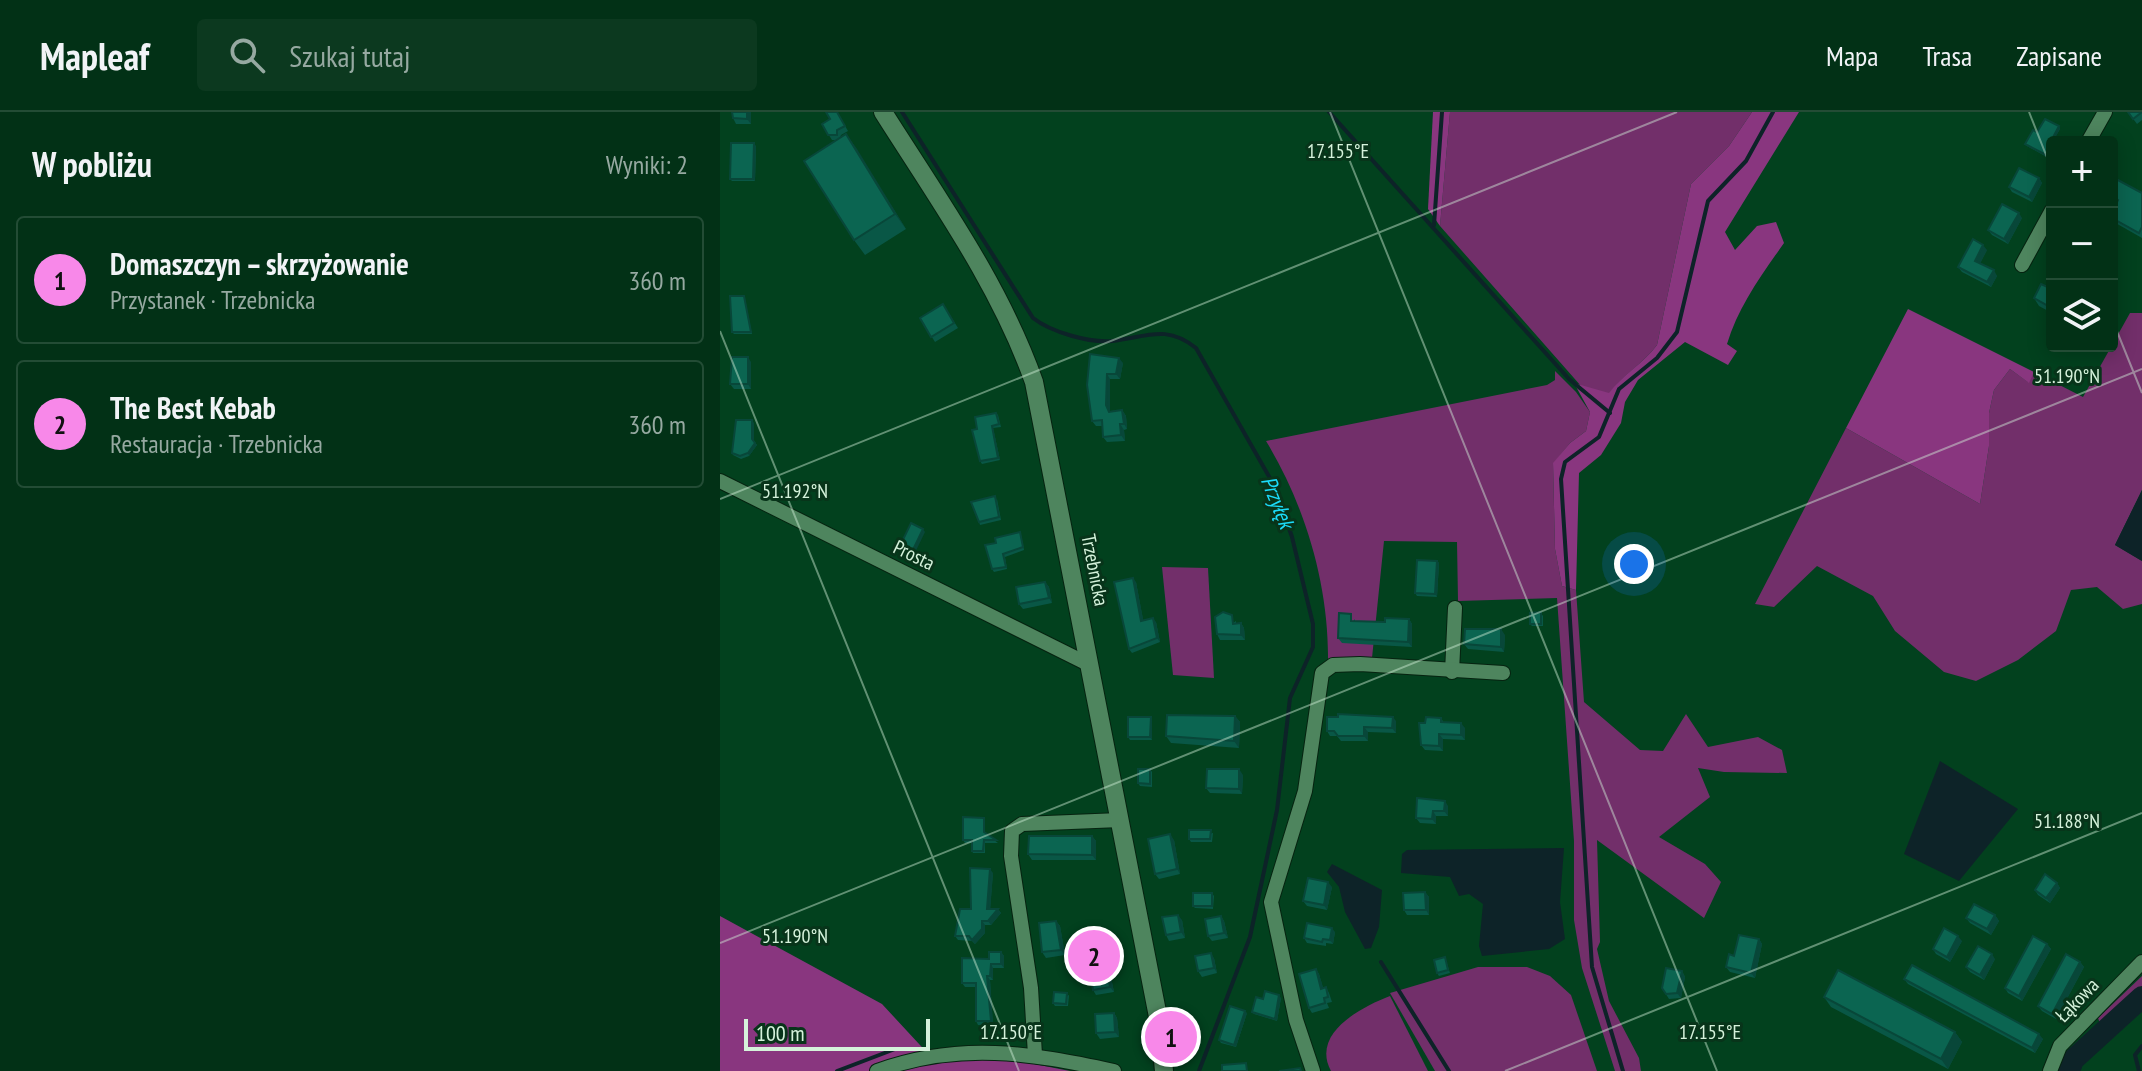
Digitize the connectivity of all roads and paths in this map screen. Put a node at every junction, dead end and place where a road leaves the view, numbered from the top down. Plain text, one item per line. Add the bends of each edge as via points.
1 (883, 112) edge
2 (2105, 112) edge
3 (2091, 136) edge
4 (2046, 221) edge
5 (2022, 265) dead end
6 (720, 481) edge
7 (1455, 608) dead end
8 (1090, 665) junction
9 (1452, 672) junction
10 (1503, 673) dead end
11 (1120, 820) junction
12 (2142, 962) edge
13 (1035, 1055) junction
14 (877, 1071) edge
15 (1114, 1071) edge
16 (1164, 1071) edge
17 (1313, 1071) edge
18 (2050, 1071) edge

1 - 8 street, Trzebnicka via 1021,343 1043,418
2 - 3 street
4 - 5 street
6 - 8 street, Prosta
7 - 9 street
8 - 11 street, Trzebnicka
9 - 10 street
9 - 17 street via 1360,664 1333,665 1322,673 1305,791 1271,902 1296,1020
11 - 13 street via 1022,824 1012,831
11 - 16 street, Trzebnicka
12 - 18 street, Łąkowa via 2060,1046
13 - 14 street via 945,1053
13 - 15 street

